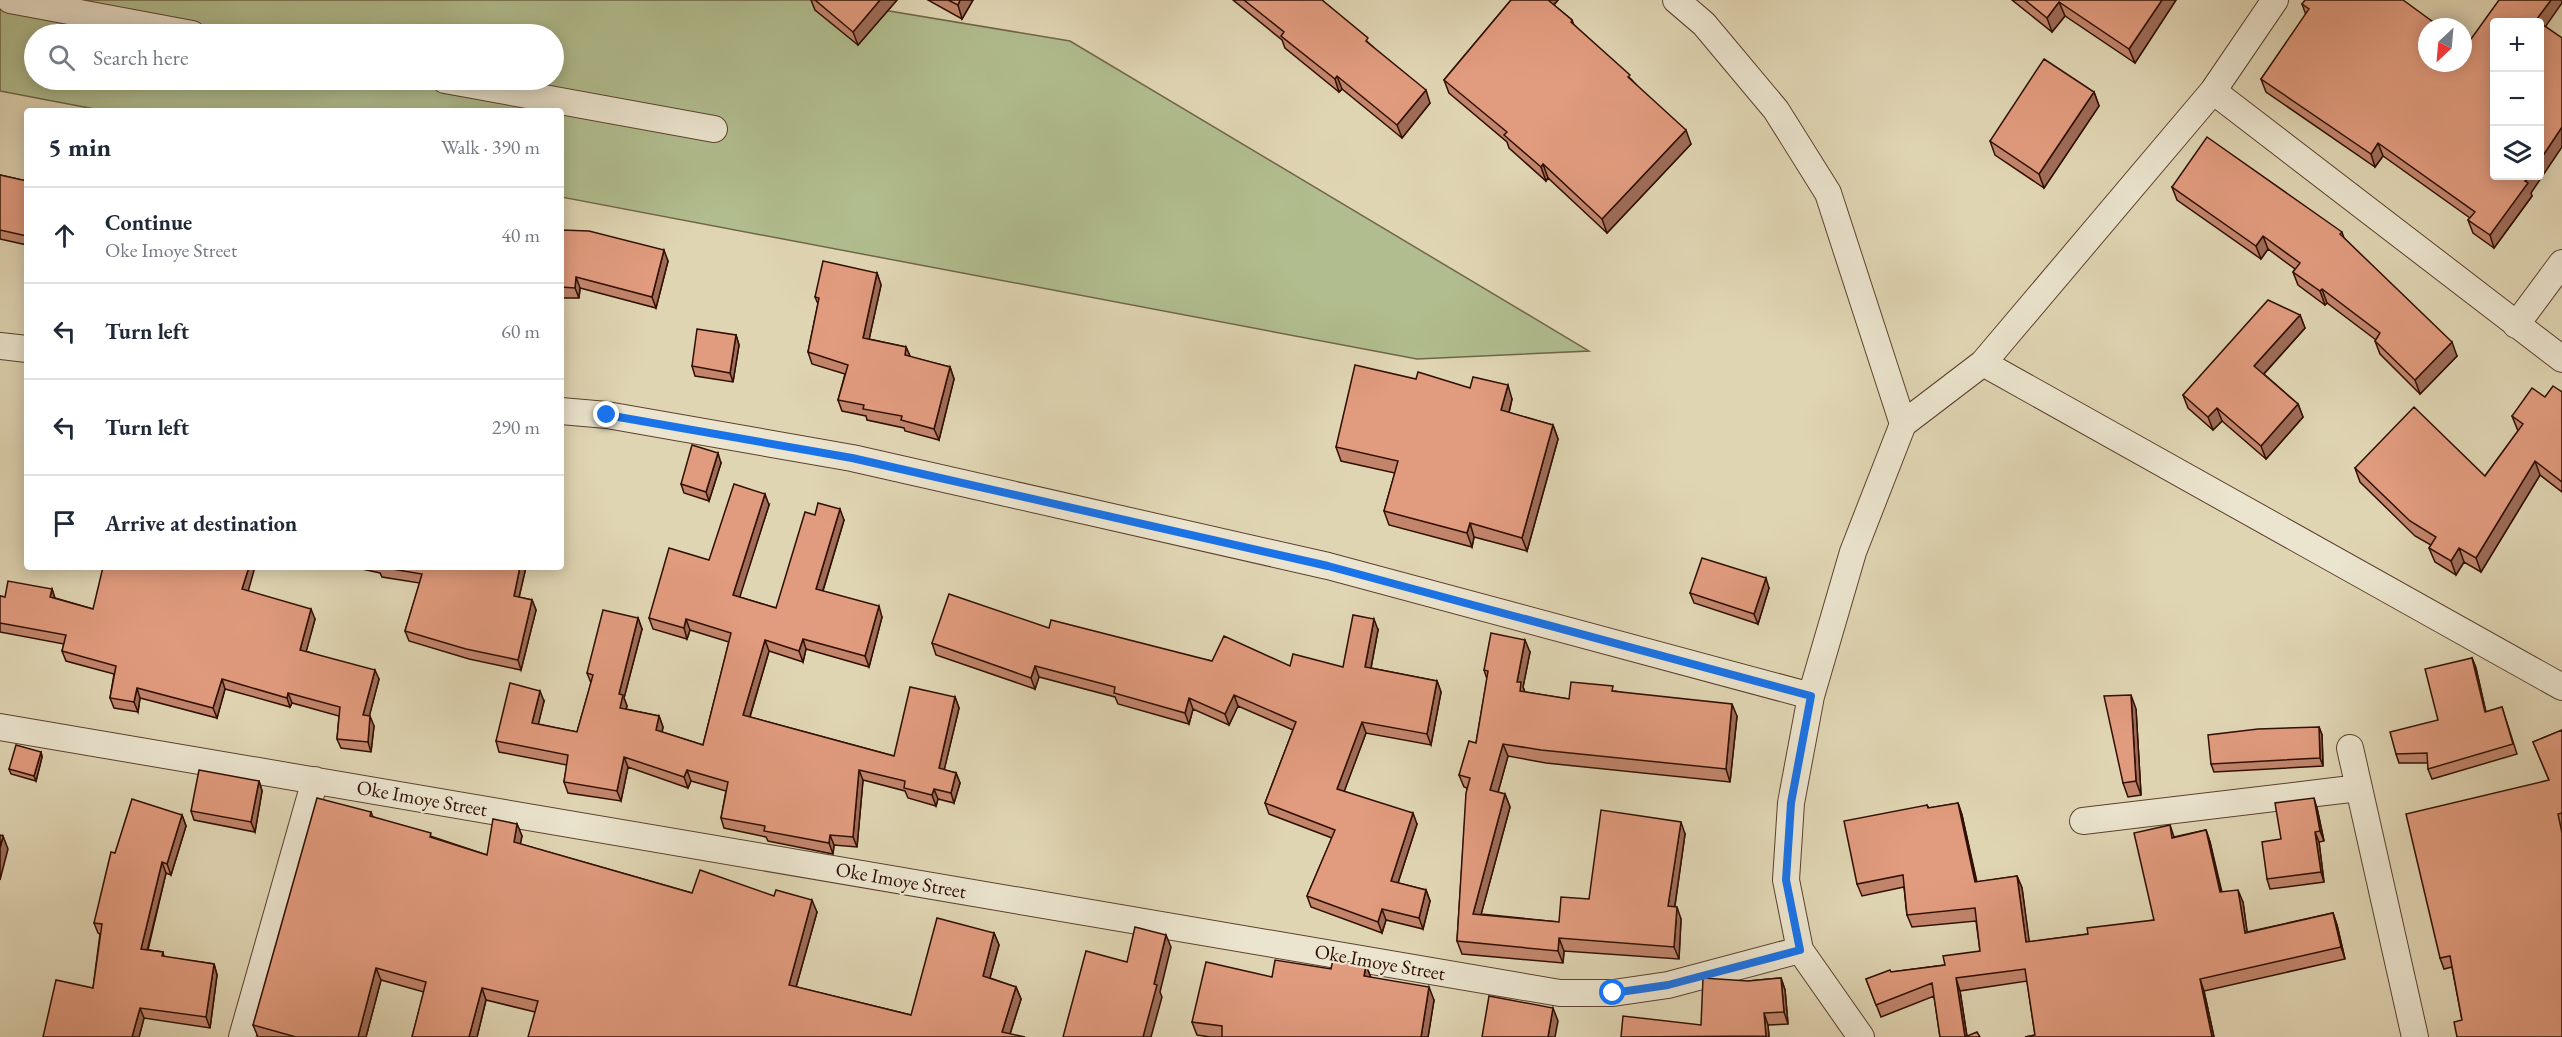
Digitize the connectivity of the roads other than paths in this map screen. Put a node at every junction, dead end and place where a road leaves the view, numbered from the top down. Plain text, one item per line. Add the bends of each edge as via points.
1 (10, 0) edge
2 (1676, 0) edge
3 (2275, 0) edge
4 (138, 24) edge
5 (501, 90) edge
6 (2213, 91) junction
7 (714, 129) dead end
8 (2562, 263) edge
9 (2516, 325) junction
10 (0, 346) edge
11 (24, 349) edge
12 (2562, 359) edge
13 (1983, 363) junction
14 (564, 411) edge
15 (1903, 424) junction
16 (2562, 687) edge
17 (1811, 696) junction
18 (0, 727) edge
19 (2350, 748) dead end
20 (315, 780) junction
21 (2358, 788) junction
22 (2083, 821) dead end
23 (1800, 950) junction
24 (242, 1037) edge
25 (1861, 1037) edge
26 (2415, 1037) edge

1 - 4 street
2 - 15 street via 1704,24 1776,110 1828,194
3 - 6 street
5 - 7 street
6 - 9 street
6 - 13 street
8 - 9 street
9 - 12 street
10 - 11 street
13 - 15 street
13 - 16 street
14 - 17 street via 607,415 852,458 1328,566
15 - 17 street via 1853,552
17 - 23 street via 1791,803 1786,880
18 - 20 street, Oke Imoye Street
19 - 21 street
20 - 23 street, Oke Imoye Street via 1560,993 1613,993 1668,985
20 - 24 street
21 - 22 street
21 - 26 street
23 - 25 street

